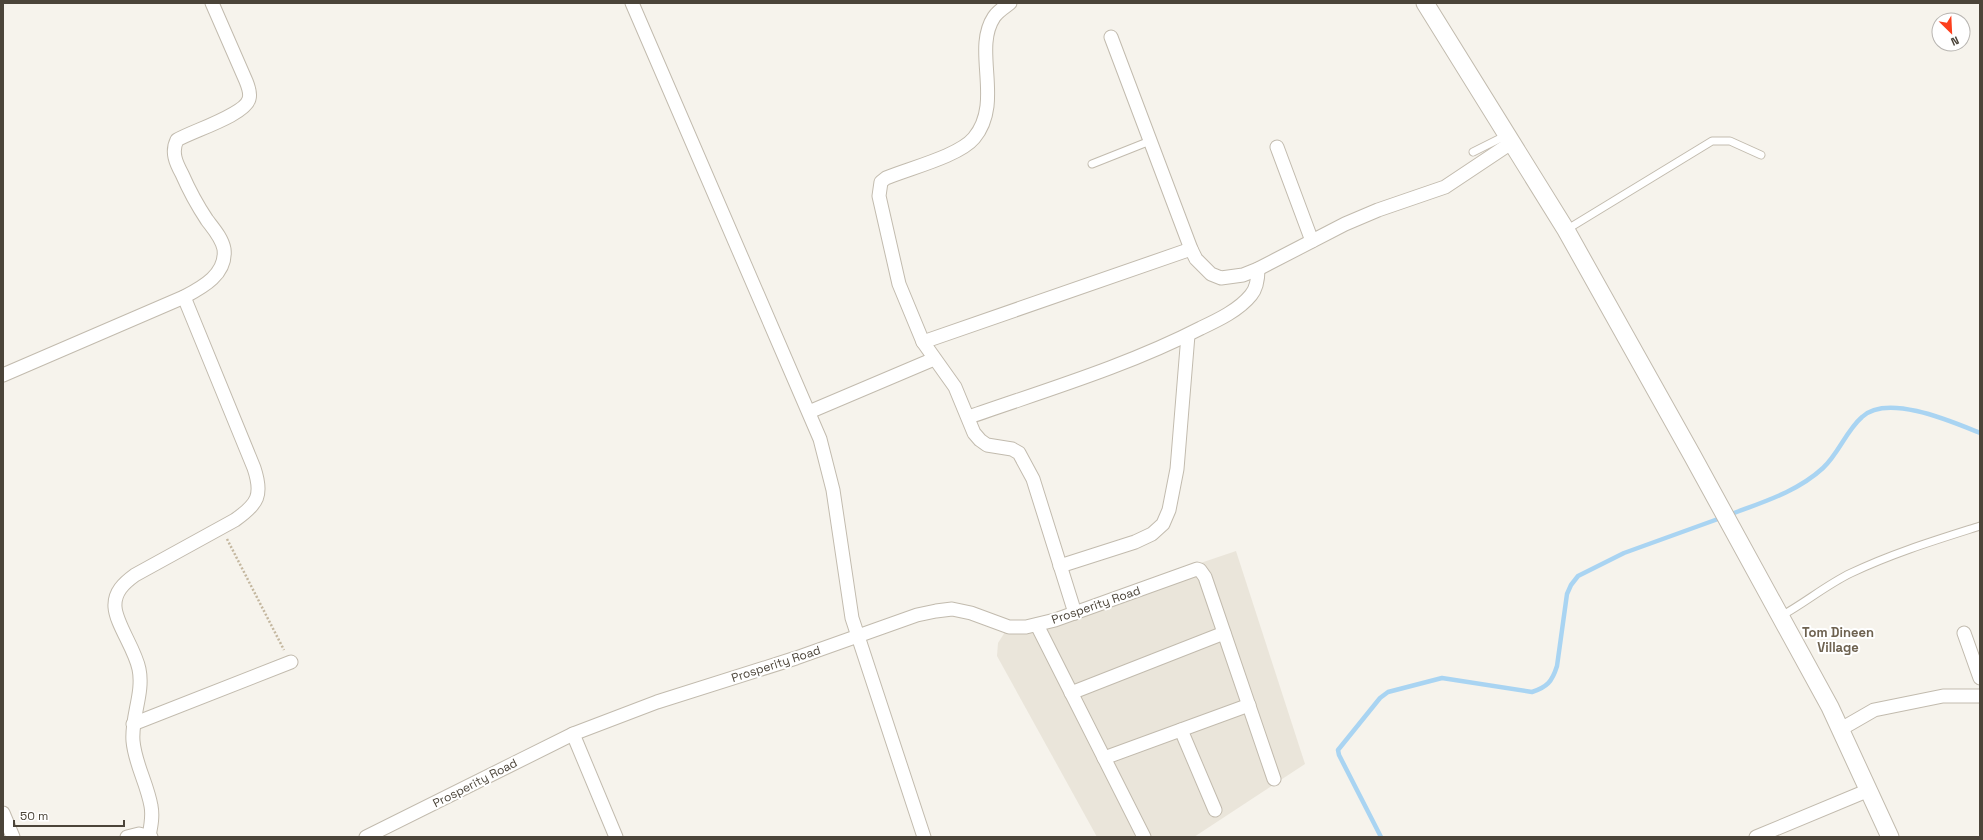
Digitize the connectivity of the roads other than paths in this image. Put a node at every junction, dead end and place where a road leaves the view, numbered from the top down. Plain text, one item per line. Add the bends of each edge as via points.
1 (212, 3) edge
2 (632, 3) edge
3 (1010, 3) edge
4 (1425, 3) edge
5 (1111, 37) dead end
6 (1509, 139) junction
7 (1150, 141) junction
8 (1277, 147) dead end
9 (1473, 152) dead end
10 (1761, 155) dead end
11 (1092, 164) dead end
12 (1566, 230) junction
13 (1312, 241) junction
14 (1191, 249) junction
15 (1258, 270) junction
16 (184, 296) junction
17 (1188, 335) junction
18 (923, 342) junction
19 (934, 359) junction
20 (3, 375) edge
21 (809, 412) junction
22 (969, 417) junction
23 (1980, 526) edge
24 (1060, 566) junction
25 (1075, 613) junction
26 (1780, 616) junction
27 (1037, 625) junction
28 (1964, 633) dead end
29 (1224, 634) junction
30 (857, 636) junction
31 (291, 662) road end
32 (1980, 678) edge
33 (1071, 693) junction
34 (1980, 696) edge
35 (1249, 705) junction
36 (133, 724) junction
37 (1841, 729) junction
38 (1182, 730) junction
39 (573, 734) junction
40 (1104, 758) junction
41 (1274, 780) dead end
42 (1869, 790) junction
43 (1215, 810) dead end
44 (3, 813) edge
45 (150, 836) edge
46 (13, 837) edge
47 (127, 837) edge
48 (366, 837) edge
49 (616, 837) edge
50 (924, 837) edge
51 (1144, 837) edge
52 (1756, 837) edge
53 (1890, 837) edge

1 - 16 street via 246,81 249,100 243,108 231,115 177,140 174,147 177,166 224,248 224,262 216,276 202,288
2 - 21 street
3 - 18 street via 994,16 990,26 987,42 988,98 985,119 974,137 957,151 886,178 879,188 882,213 899,284
4 - 6 street
5 - 7 street
6 - 9 lane
6 - 12 street
6 - 13 street via 1445,187 1378,210
7 - 11 lane
7 - 14 street
8 - 13 street
10 - 12 lane via 1730,141 1712,141
12 - 26 street
13 - 15 street
14 - 15 street via 1203,267 1220,278
14 - 18 street
15 - 17 street via 1258,282 1252,295 1219,319
16 - 20 street
16 - 36 street via 259,482 259,496 250,510 135,575 123,584 116,595 115,607 139,669 138,701
17 - 22 street via 1127,361
17 - 24 street via 1177,469 1169,510 1163,524 1152,534 1136,542
18 - 19 street
19 - 21 street
19 - 22 street via 955,387
21 - 30 street via 820,438 833,490 846,587
22 - 24 street via 974,433 980,440 1012,449 1023,458
23 - 26 lane via 1898,552 1851,573
24 - 25 street
25 - 27 street, Prosperity Road
25 - 29 street, Prosperity Road via 1193,570 1200,570 1205,577
26 - 37 street
27 - 30 street, Prosperity Road via 1009,627 952,609 917,615
27 - 33 street
28 - 32 street
29 - 33 street
29 - 35 street
30 - 39 street, Prosperity Road via 657,702
30 - 50 street
31 - 36 street
33 - 40 street
34 - 37 street via 1943,696 1874,710
35 - 38 street
35 - 41 street
36 - 45 street via 135,758 151,806
37 - 42 street
38 - 40 street
38 - 43 street
39 - 48 street, Prosperity Road
39 - 49 street
40 - 51 street
42 - 52 street
42 - 53 street
44 - 46 street
45 - 47 street via 140,834

